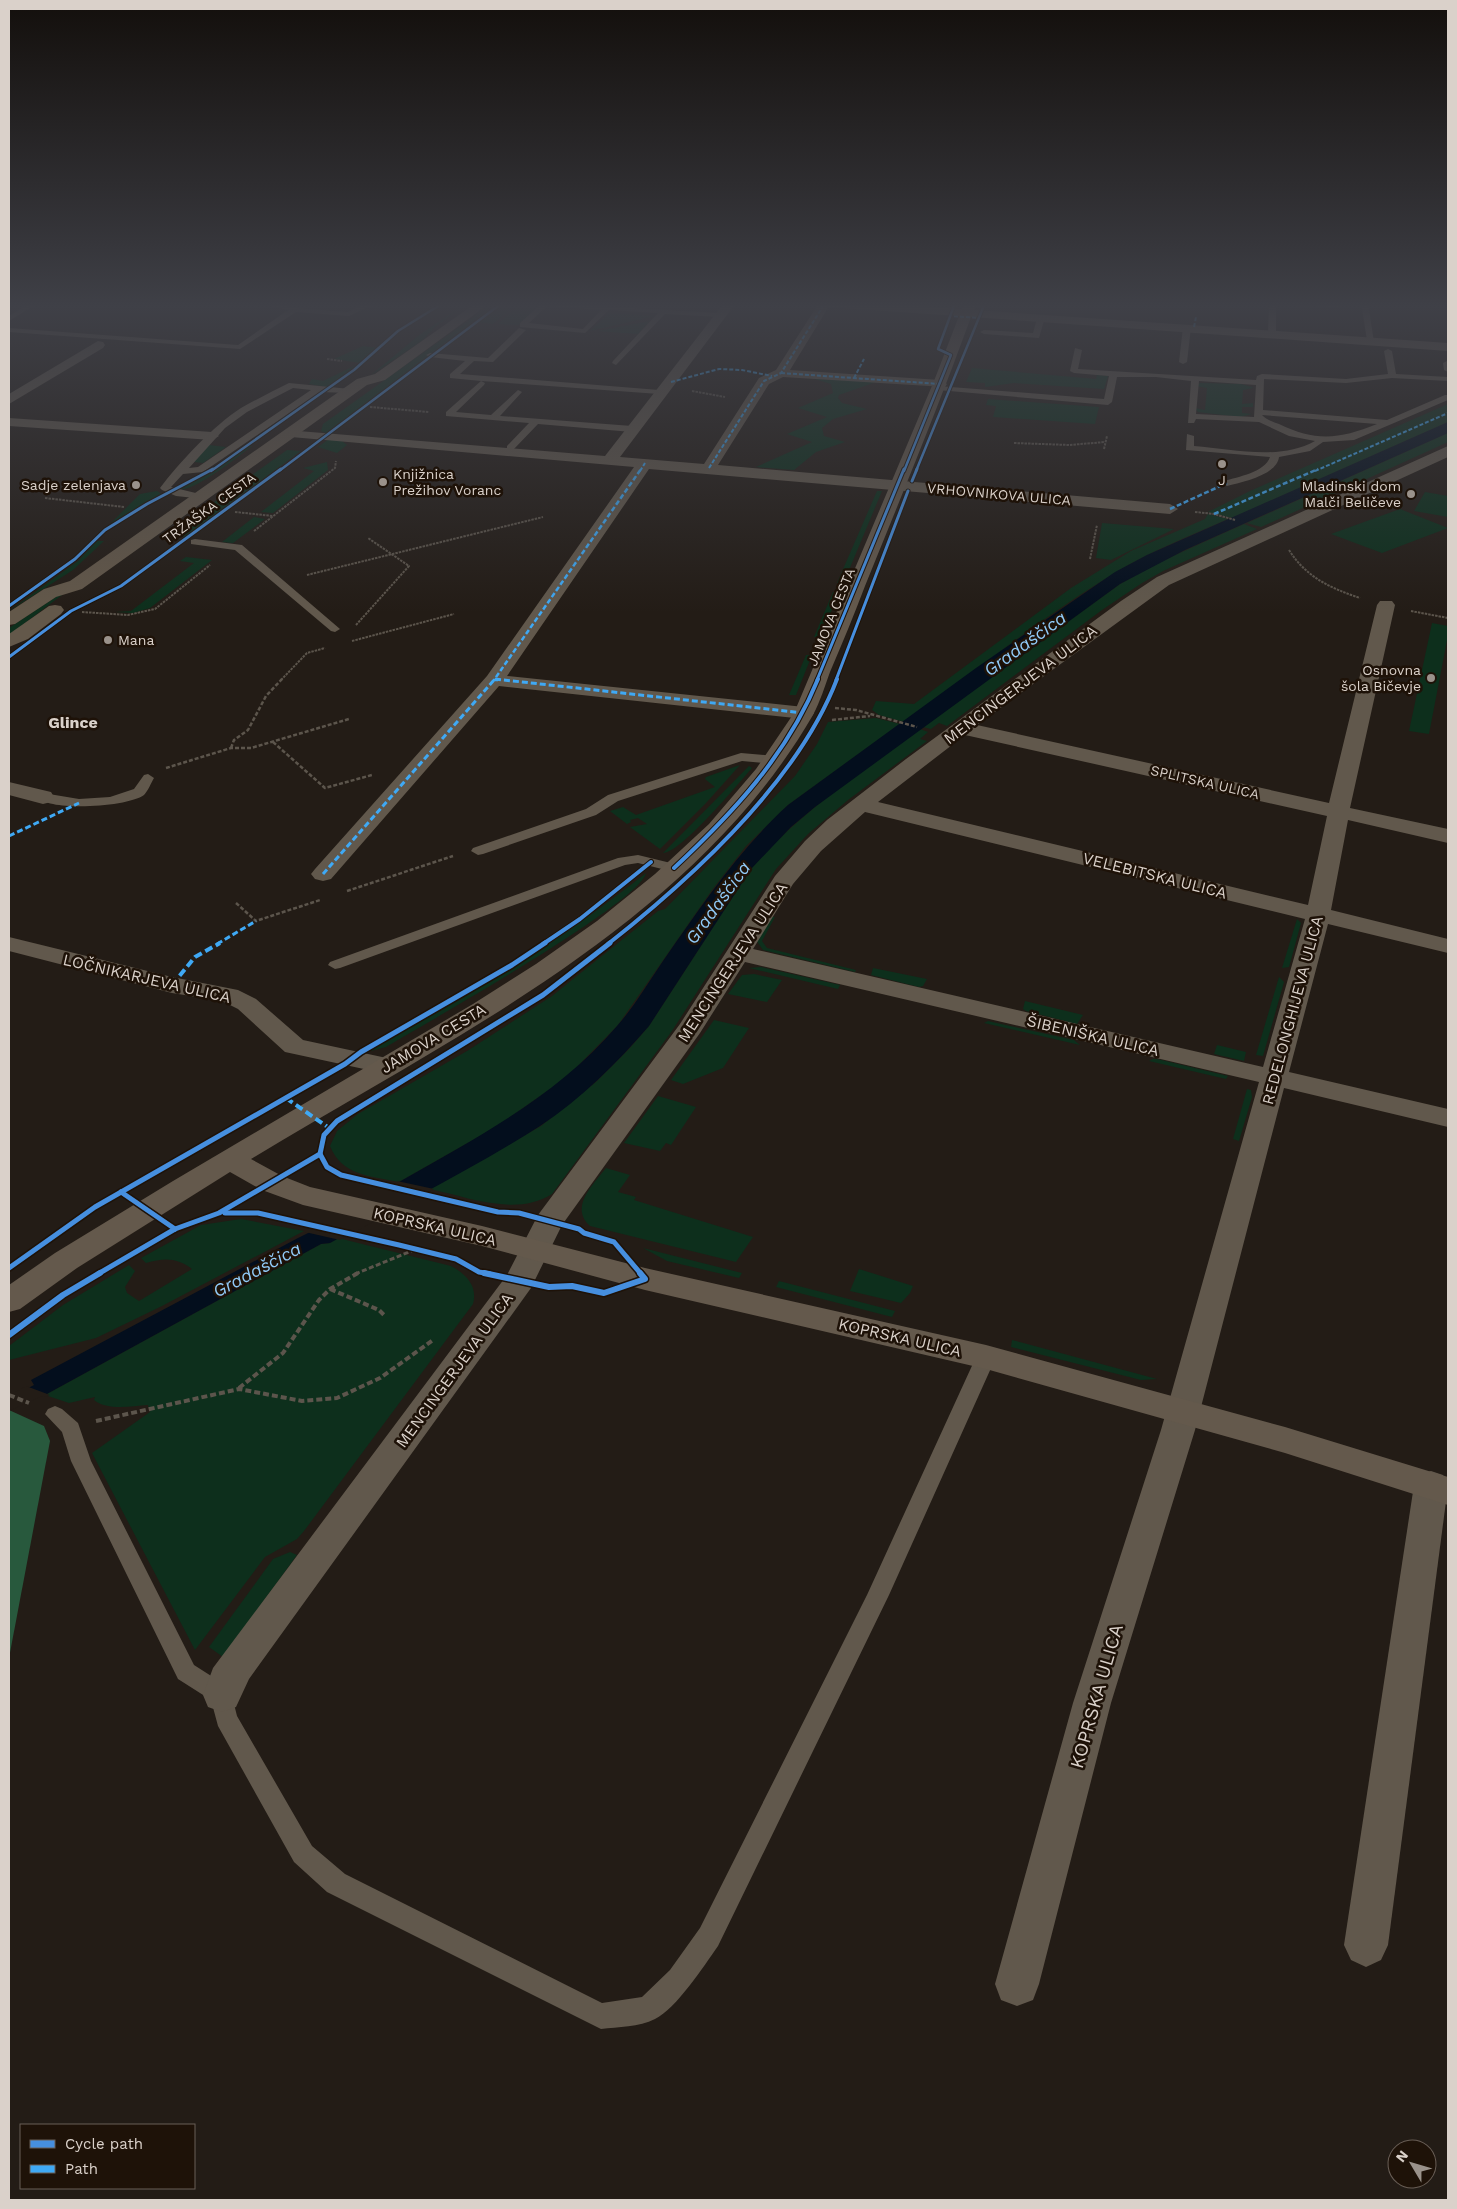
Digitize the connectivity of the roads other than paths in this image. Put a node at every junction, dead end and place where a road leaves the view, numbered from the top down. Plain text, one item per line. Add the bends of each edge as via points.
1 (253, 406) edge
2 (292, 406) edge
3 (329, 406) edge
4 (457, 406) edge
5 (505, 406) edge
6 (649, 406) edge
7 (748, 406) edge
8 (931, 406) edge
9 (1192, 406) edge
10 (1258, 406) edge
11 (1427, 406) edge
12 (1258, 415) junction
13 (494, 418) junction
14 (536, 421) junction
15 (9, 422) edge
16 (1389, 422) junction
17 (26, 424) junction
18 (632, 429) junction
19 (260, 430) junction
20 (217, 431) junction
21 (291, 433) junction
22 (9, 435) edge
23 (1190, 436) dead end
24 (1320, 440) junction
25 (510, 448) dead end
26 (1448, 451) edge
27 (1274, 456) junction
28 (610, 460) junction
29 (645, 463) junction
30 (709, 468) junction
31 (179, 471) junction
32 (1227, 483) dead end
33 (898, 485) junction
34 (201, 496) junction
35 (1170, 509) dead end
36 (195, 542) dead end
37 (76, 585) junction
38 (1386, 605) road end
39 (9, 620) edge
40 (335, 629) road end
41 (9, 641) edge
42 (494, 680) junction
43 (804, 713) junction
44 (963, 728) junction
45 (775, 760) junction
46 (148, 778) road end
47 (9, 788) edge
48 (43, 796) joint
49 (861, 804) junction
50 (1339, 812) junction
51 (1448, 836) edge
52 (478, 851) road end
53 (674, 868) junction
54 (323, 874) dead end
55 (1318, 915) junction
56 (9, 944) edge
57 (1448, 946) edge
58 (739, 953) junction
59 (335, 964) dead end
60 (387, 1066) junction
61 (1274, 1077) junction
62 (1448, 1118) edge
63 (230, 1159) junction
64 (535, 1250) junction
65 (9, 1301) edge
66 (986, 1357) junction
67 (1182, 1410) junction
68 (54, 1414) dead end
69 (1440, 1488) edge
70 (222, 1695) junction
71 (1366, 1945) dead end
72 (1017, 1984) dead end

1 - 20 lane
2 - 19 lane
3 - 21 main road, TRŽAŠKA CESTA
4 - 13 lane via 449,414
5 - 13 lane
6 - 18 street
7 - 30 street
8 - 33 street, JAMOVA CESTA
9 - 12 lane via 1191,418 1252,420
10 - 12 lane
11 - 16 lane
12 - 16 lane
12 - 24 lane via 1289,433
13 - 14 lane
14 - 18 lane
14 - 25 lane
15 - 17 street
16 - 24 lane via 1351,438
17 - 20 street
17 - 22 street
18 - 28 street
19 - 20 lane
19 - 31 lane via 200,470
20 - 31 lane
21 - 28 street, VRHOVNIKOVA ULICA
21 - 34 main road, TRŽAŠKA CESTA
23 - 27 lane via 1189,448
24 - 27 lane via 1308,449
26 - 44 street, MENCINGERJEVA ULICA via 1164,581 1120,610
27 - 32 lane via 1275,460 1254,474
28 - 29 street, VRHOVNIKOVA ULICA
29 - 30 street, VRHOVNIKOVA ULICA
29 - 42 street
30 - 33 street, VRHOVNIKOVA ULICA
31 - 34 lane via 165,489 176,494
33 - 35 street, VRHOVNIKOVA ULICA
33 - 43 street, JAMOVA CESTA
34 - 37 main road, TRŽAŠKA CESTA
36 - 40 lane via 238,547
37 - 39 main road, TRŽAŠKA CESTA via 50,593
37 - 41 main road, TRŽAŠKA CESTA via 72,596
38 - 50 street, REDELONGHIJEVA ULICA
42 - 43 street
42 - 54 street
43 - 45 street, JAMOVA CESTA
44 - 49 street, MENCINGERJEVA ULICA
44 - 50 street, SPLITSKA ULICA
45 - 52 lane via 741,757 613,798 591,812
45 - 53 street, JAMOVA CESTA via 731,813
46 - 48 lane via 139,792 111,801 79,803
47 - 48 street
49 - 55 street, VELEBITSKA ULICA
49 - 58 street, MENCINGERJEVA ULICA via 835,825 794,867
50 - 51 street, SPLITSKA ULICA
50 - 55 street, REDELONGHIJEVA ULICA
53 - 59 lane via 638,859 623,861
53 - 60 street, JAMOVA CESTA via 617,917 556,960
55 - 57 street, VELEBITSKA ULICA
55 - 61 street, REDELONGHIJEVA ULICA
56 - 60 street, LOČNIKARJEVA ULICA via 172,985 229,995 247,1004 294,1046
58 - 61 street, ŠIBENIŠKA ULICA
58 - 64 street, MENCINGERJEVA ULICA via 691,1027 549,1222
60 - 63 street, JAMOVA CESTA
61 - 62 street, ŠIBENIŠKA ULICA
61 - 67 street, REDELONGHIJEVA ULICA
63 - 64 street, KOPRSKA ULICA via 272,1183 303,1195
63 - 65 street, JAMOVA CESTA via 58,1266
64 - 66 street, KOPRSKA ULICA via 645,1279
64 - 70 street, MENCINGERJEVA ULICA via 520,1280 236,1667
66 - 67 street, KOPRSKA ULICA
66 - 70 lane via 878,1596 713,1928 679,1979 648,2009 601,2016 336,1883 303,1854 226,1719
67 - 69 street, KOPRSKA ULICA
67 - 72 street, KOPRSKA ULICA via 1092,1703
68 - 70 lane via 71,1428 81,1461 186,1672
69 - 71 street, KOPRSKA ULICA

